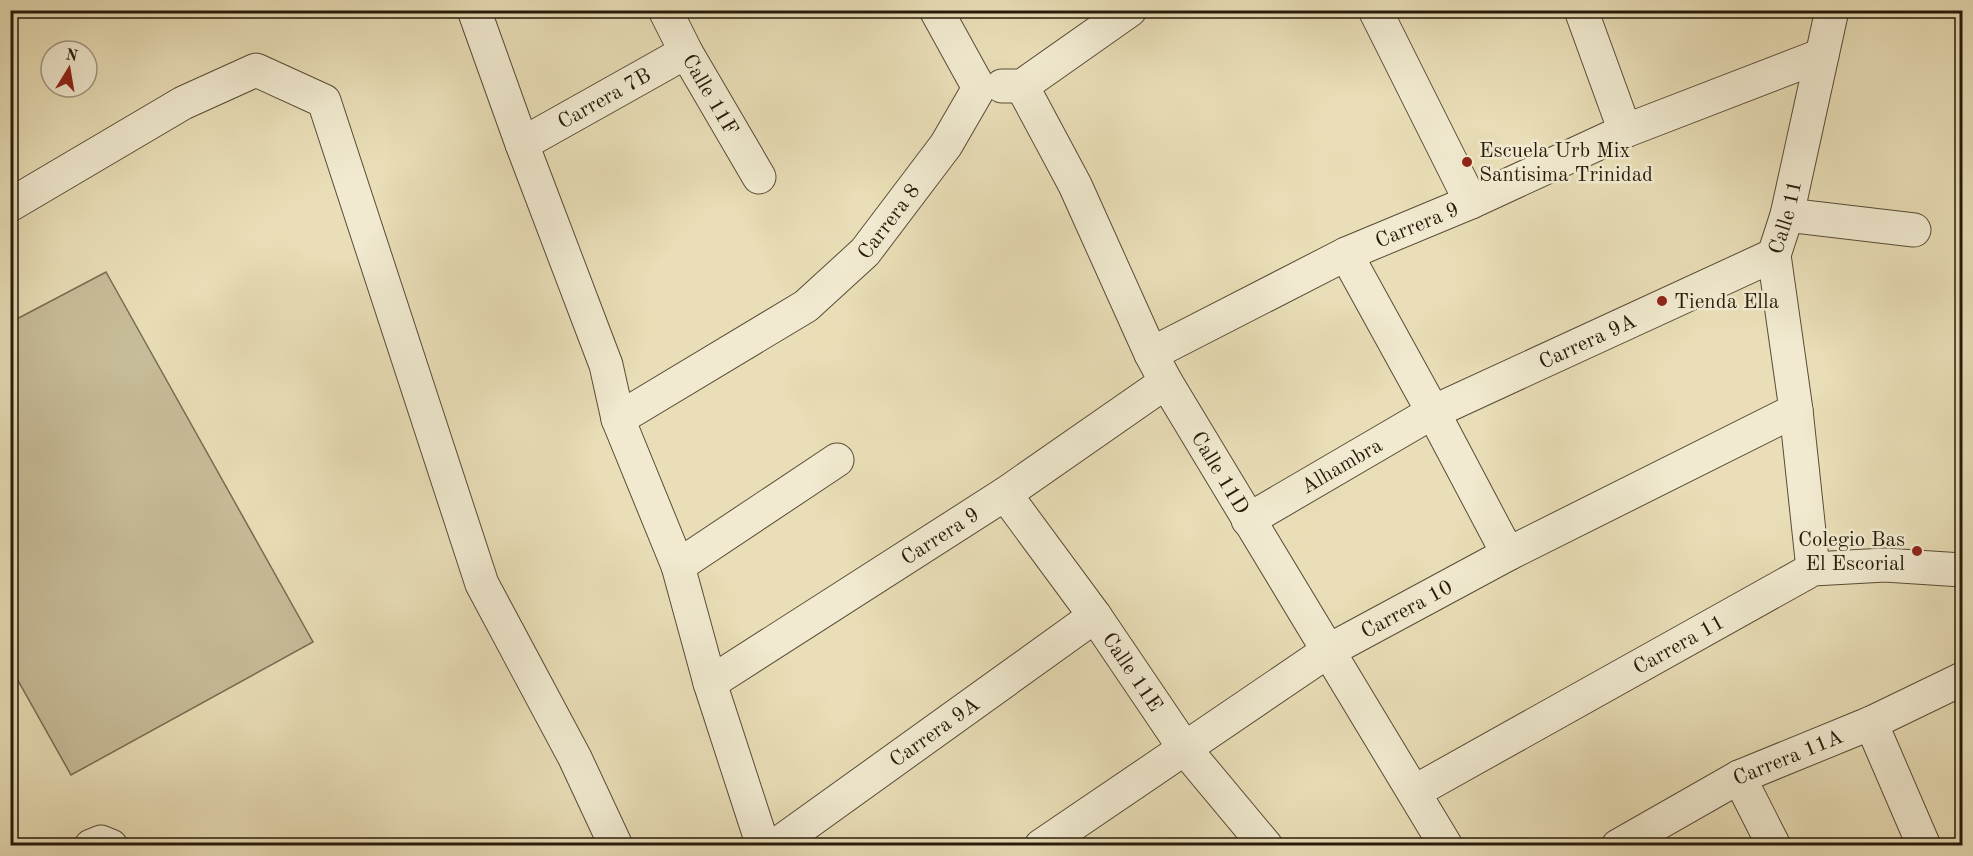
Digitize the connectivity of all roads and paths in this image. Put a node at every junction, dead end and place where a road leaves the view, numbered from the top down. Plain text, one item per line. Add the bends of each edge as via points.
1 (474, 10) edge
2 (665, 10) edge
3 (936, 10) edge
4 (1130, 10) edge
5 (1375, 10) edge
6 (1581, 10) edge
7 (1832, 10) edge
8 (686, 52) junction
9 (1822, 55) junction
10 (1022, 86) junction
11 (979, 87) junction
12 (1625, 132) junction
13 (522, 144) junction
14 (759, 177) dead end
15 (1470, 202) junction
16 (10, 205) edge
17 (1787, 215) junction
18 (1914, 230) dead end
19 (1346, 254) junction
20 (1774, 255) junction
21 (1158, 368) junction
22 (1796, 410) junction
23 (1433, 412) junction
24 (618, 419) junction
25 (837, 460) dead end
26 (1005, 494) junction
27 (1248, 520) junction
28 (1508, 554) junction
29 (678, 566) junction
30 (1813, 569) junction
31 (1962, 570) edge
32 (1095, 616) junction
33 (1328, 651) junction
34 (1962, 679) edge
35 (710, 683) junction
36 (1871, 723) junction
37 (1185, 749) junction
38 (1739, 777) junction
39 (1414, 792) junction
40 (1437, 843) edge
41 (1620, 845) edge
42 (91, 846) edge
43 (111, 846) edge
44 (616, 846) edge
45 (764, 846) edge
46 (775, 846) edge
47 (1041, 846) edge
48 (1266, 846) edge
49 (1774, 846) edge
50 (1924, 846) edge

1 - 13 street
2 - 8 street, Calle 11F
3 - 11 street
4 - 10 street
5 - 15 street
6 - 12 street
7 - 9 street, Calle 11
8 - 13 street, Carrera 7B
8 - 14 street, Calle 11F
9 - 12 street, Carrera 9
9 - 17 street, Calle 11
10 - 11 street
10 - 21 street, Calle 11D via 1075,185
11 - 24 street, Carrera 8 via 946,145 865,252 806,306
12 - 15 street, Carrera 9
13 - 24 street via 606,365
15 - 19 street, Carrera 9
16 - 44 street via 183,103 256,70 324,101 482,584 575,758
17 - 18 street
17 - 20 street, Calle 11
19 - 21 street, Carrera 9
19 - 23 street
20 - 22 street, Calle 11
20 - 23 street, Carrera 9A
21 - 26 street, Carrera 9
21 - 27 street, Calle 11D
22 - 28 street, Carrera 10
22 - 30 street, Calle 11
23 - 27 street, Alhambra
23 - 28 street
24 - 29 street
25 - 29 street
26 - 32 street, Calle 11E
26 - 35 street, Carrera 9
27 - 33 street, Calle 11D
28 - 33 street, Carrera 10
29 - 35 street
30 - 31 street, Carrera 11 via 1885,565
30 - 39 street, Carrera 11
32 - 37 street, Calle 11E
32 - 46 street, Carrera 9A
33 - 37 street, Carrera 10
33 - 39 street, Calle 11D
34 - 36 street, Carrera 11A
35 - 45 street
36 - 38 street, Carrera 11A
36 - 50 street
37 - 47 street, Carrera 10
37 - 48 street, Calle 11E
38 - 41 street, Carrera 11A
38 - 49 street
39 - 40 street, Calle 11D
42 - 43 street via 101,842

